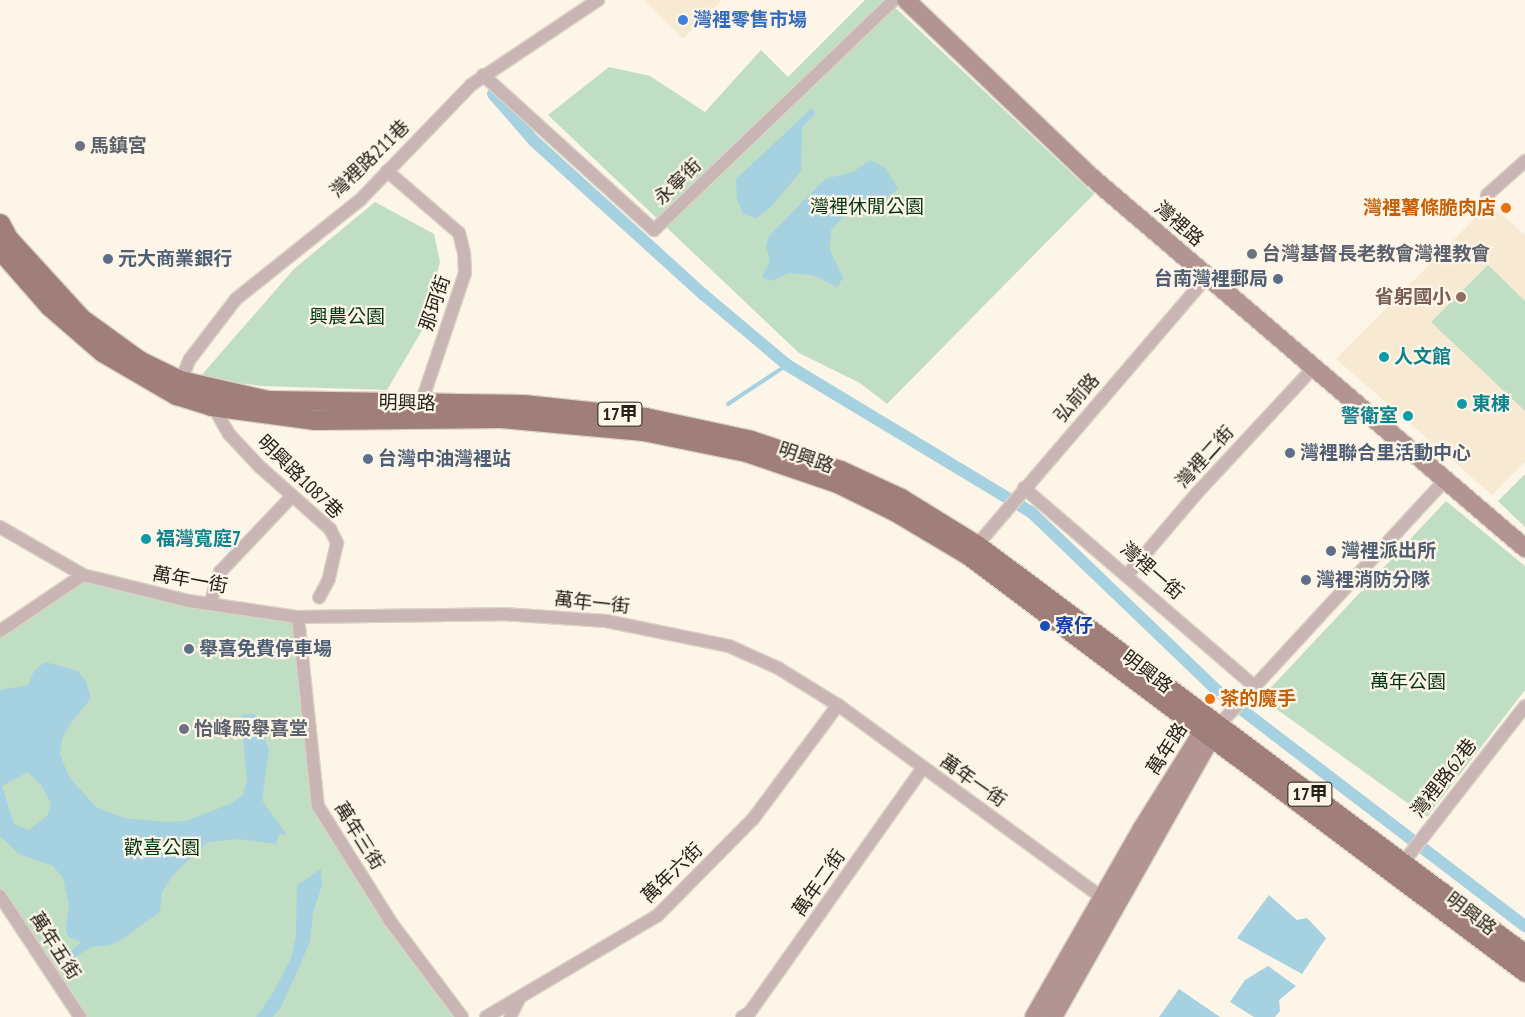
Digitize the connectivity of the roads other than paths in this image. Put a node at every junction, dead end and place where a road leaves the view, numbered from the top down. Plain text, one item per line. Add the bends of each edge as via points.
1 (598, 0) edge
2 (894, 0) edge
3 (906, 0) edge
4 (483, 75) junction
5 (1525, 161) edge
6 (388, 171) junction
7 (1487, 195) dead end
8 (0, 222) edge
9 (0, 250) edge
10 (1207, 277) junction
11 (1313, 368) junction
12 (178, 387) junction
13 (210, 397) junction
14 (419, 410) junction
15 (1444, 481) junction
16 (1024, 488) junction
17 (292, 496) junction
18 (0, 527) edge
19 (977, 544) junction
20 (1525, 548) edge
21 (1128, 574) junction
22 (83, 575) junction
23 (319, 598) dead end
24 (210, 604) junction
25 (298, 617) junction
26 (0, 632) edge
27 (1251, 688) junction
28 (838, 704) junction
29 (1525, 706) edge
30 (1216, 727) junction
31 (923, 768) junction
32 (1403, 863) junction
33 (0, 896) edge
34 (1108, 902) junction
35 (1525, 954) edge
36 (1525, 972) edge
37 (520, 997) junction
38 (80, 1017) edge
39 (462, 1017) edge
40 (486, 1017) edge
41 (510, 1017) edge
42 (742, 1017) edge
43 (1034, 1017) edge
44 (1053, 1017) edge

1 - 4 street, 灣裡路211巷
2 - 4 street, 永寧街 via 654,230
3 - 10 street, 灣裡路 via 1089,175
4 - 6 street, 灣裡路211巷
5 - 7 street
6 - 12 street, 灣裡路211巷 via 360,200 236,299 190,359
6 - 14 street, 那珂街 via 459,233 464,253 465,273
8 - 12 main road, 明興路 / 17甲 via 8,238 81,318
9 - 12 main road, 明興路 / 17甲 via 73,329 133,372
10 - 11 street, 灣裡路
10 - 16 street, 弘前路
11 - 15 street, 灣裡路
11 - 21 street, 灣裡二街 via 1197,493
12 - 13 main road, 明興路 / 17甲
13 - 14 main road, 明興路 / 17甲 via 315,420
13 - 17 street, 明興路1087巷 via 229,434
14 - 19 main road, 明興路 / 17甲 via 569,408 645,417 751,440 840,470 892,494
14 - 30 main road, 明興路 / 17甲 via 643,431 746,452 837,483 952,544
15 - 20 street, 灣裡路
15 - 27 street
16 - 19 street, 弘前路
16 - 21 street, 灣裡一街
17 - 23 street, 明興路1087巷 via 330,529 336,543 329,579
17 - 24 street via 220,572
18 - 22 street, 萬年一街
19 - 30 main road, 明興路 / 17甲
21 - 27 street, 灣裡一街
22 - 24 street, 萬年一街 via 130,589
22 - 26 street
24 - 25 street, 萬年一街
25 - 28 street, 萬年一街 via 503,614 606,622 729,646 778,668
25 - 39 street, 萬年三街 via 318,806 390,921
27 - 30 street
28 - 31 street, 萬年一街
28 - 37 street, 萬年六街 via 753,820 657,916
29 - 32 street, 灣裡路62巷
30 - 32 main road, 明興路 / 17甲
30 - 34 street, 萬年路
31 - 34 street, 萬年一街
31 - 42 street, 萬年二街 via 750,1012
32 - 35 main road, 明興路 / 17甲
32 - 36 main road, 明興路 / 17甲
33 - 38 street, 萬年五街
34 - 43 street, 萬年路
34 - 44 street, 萬年路
37 - 40 street, 萬年六街
37 - 41 street

